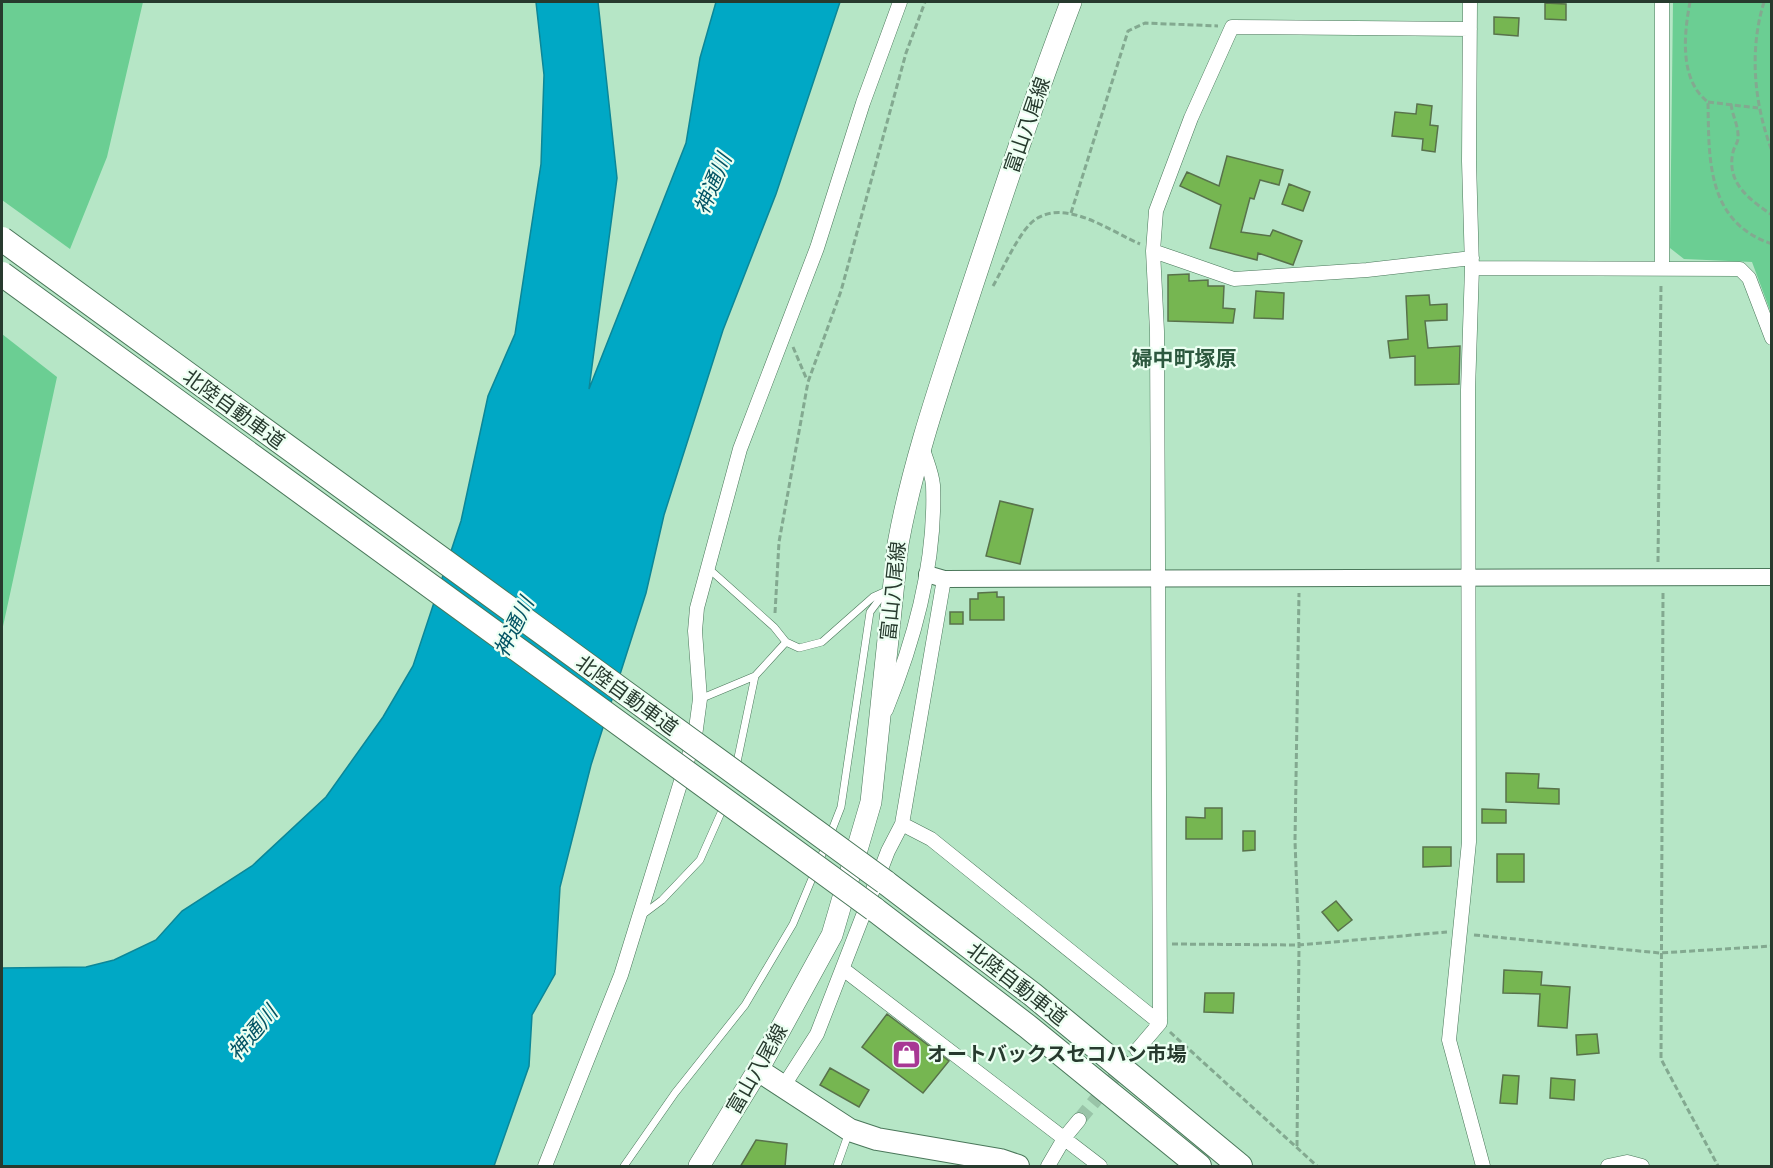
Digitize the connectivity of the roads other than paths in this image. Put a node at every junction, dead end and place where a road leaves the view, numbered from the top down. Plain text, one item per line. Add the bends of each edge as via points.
1 (900, 2) edge
2 (1071, 2) edge
3 (1470, 2) edge
4 (1662, 2) edge
5 (1470, 29) junction
6 (2, 239) edge
7 (1153, 250) junction
8 (1472, 263) junction
9 (1662, 267) junction
10 (2, 274) edge
11 (1772, 338) edge
12 (922, 448) junction
13 (706, 567) junction
14 (927, 574) junction
15 (1158, 577) junction
16 (1468, 577) junction
17 (1772, 577) edge
18 (944, 579) junction
19 (889, 589) junction
20 (786, 642) junction
21 (755, 676) junction
22 (700, 699) junction
23 (878, 728) junction
24 (734, 780) dead end
25 (731, 792) dead end
26 (902, 824) junction
27 (639, 918) junction
28 (843, 969) junction
29 (1160, 1023) junction
30 (1137, 1050) tunnel mouth
31 (758, 1070) junction
32 (783, 1087) junction
33 (1079, 1120) tunnel mouth
34 (850, 1130) junction
35 (1065, 1137) junction
36 (545, 1167) edge
37 (624, 1167) edge
38 (699, 1167) edge
39 (837, 1167) edge
40 (1018, 1167) edge
41 (1048, 1167) edge
42 (1100, 1167) edge
43 (1199, 1167) edge
44 (1240, 1167) edge
45 (1483, 1167) edge
46 (1608, 1167) edge
47 (1642, 1167) edge

1 - 13 street via 786,331 740,449
2 - 12 main road, 富山八尾線 via 993,222
3 - 5 street
4 - 9 street
5 - 7 street via 1232,27 1191,118 1156,211
5 - 8 street
6 - 44 highway, 北陸自動車道, bridge via 885,882 1032,994
7 - 8 street via 1234,279
7 - 15 street
8 - 9 street
8 - 16 street
9 - 11 street via 1740,269 1749,278
10 - 43 highway, 北陸自動車道, bridge via 874,909 1027,1026
12 - 14 street via 933,483
12 - 19 main road, 富山八尾線 via 905,504
13 - 20 lane
13 - 22 street via 695,631
14 - 18 street
14 - 23 street via 903,669
15 - 16 street
15 - 18 street
15 - 29 street
16 - 17 street
16 - 45 street via 1469,842 1449,1040
18 - 26 street
19 - 20 lane via 873,597 822,642 799,648
19 - 23 main road, 富山八尾線
19 - 37 lane via 870,612 841,807 793,924 745,1005 675,1093
20 - 21 lane
21 - 22 lane
21 - 24 lane
22 - 27 street via 695,736
23 - 31 main road, 富山八尾線 via 871,802 832,935
25 - 27 lane via 700,860
26 - 28 street via 888,850
26 - 29 street via 931,839
27 - 36 street via 621,975
28 - 32 street via 818,1034
28 - 35 street
29 - 30 street
31 - 32 highway
31 - 38 main road, 富山八尾線
32 - 34 highway
33 - 35 street
34 - 39 lane
34 - 40 highway
35 - 41 street
35 - 42 street
46 - 47 street via 1627,1161

